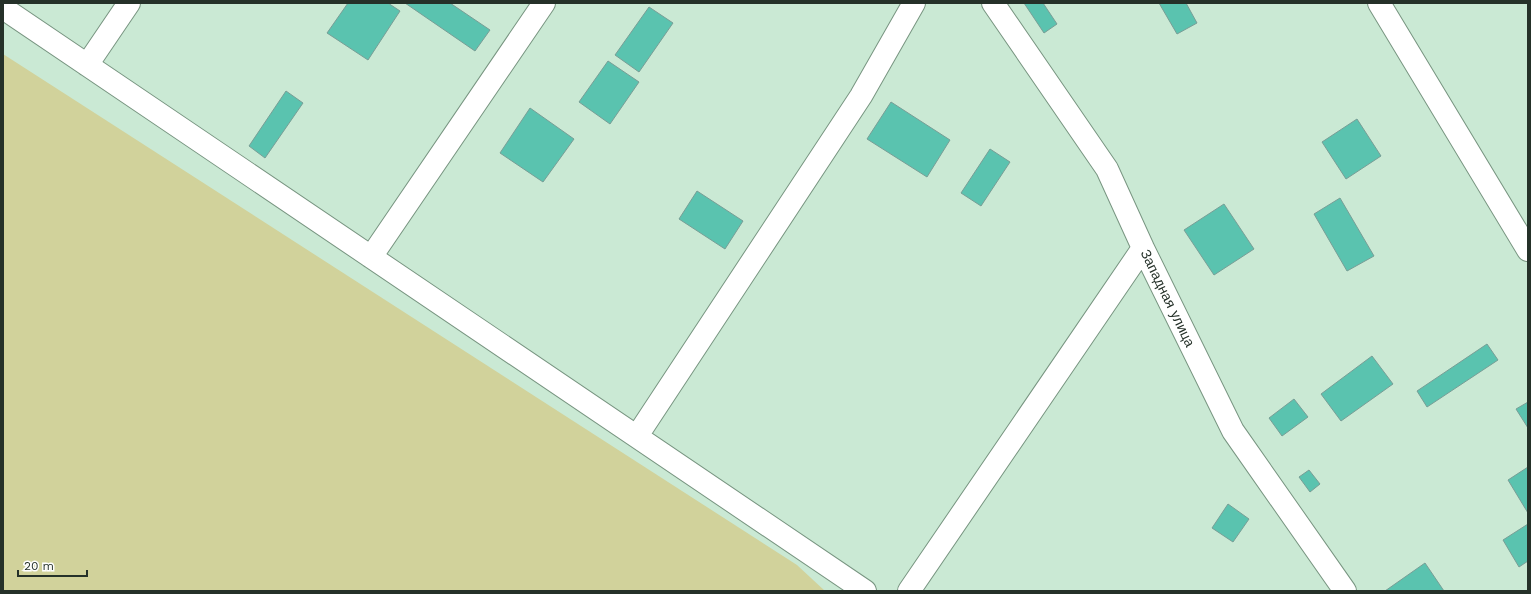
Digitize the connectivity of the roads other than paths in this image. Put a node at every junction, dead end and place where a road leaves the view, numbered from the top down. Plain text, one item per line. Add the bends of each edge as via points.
1 (129, 3) edge
2 (544, 3) edge
3 (914, 3) edge
4 (993, 3) edge
5 (1379, 3) edge
6 (3, 8) edge
7 (87, 65) junction
8 (1143, 248) junction
9 (1528, 250) edge
10 (371, 257) junction
11 (636, 436) junction
12 (865, 591) edge
13 (909, 591) edge
14 (1345, 591) edge

1 - 7 street
2 - 10 street
3 - 11 street via 861,96
4 - 8 street, Западная улица via 1107,169
5 - 9 street
6 - 7 street
7 - 10 street
8 - 13 street
8 - 14 street, Западная улица via 1232,431
10 - 11 street
11 - 12 street

